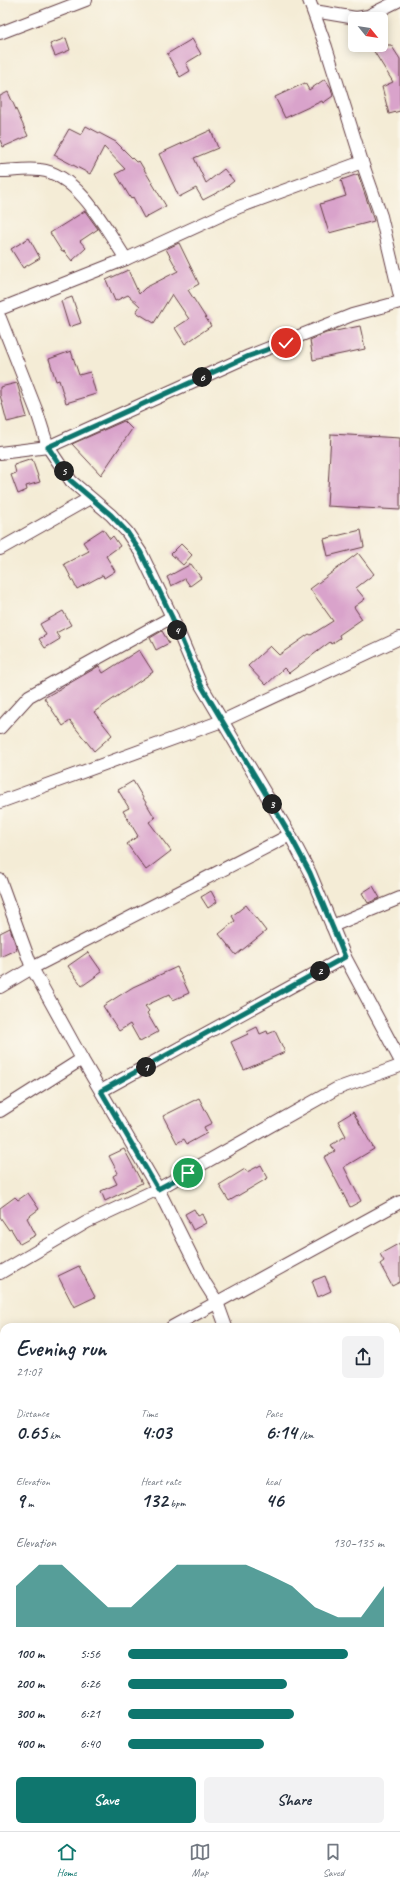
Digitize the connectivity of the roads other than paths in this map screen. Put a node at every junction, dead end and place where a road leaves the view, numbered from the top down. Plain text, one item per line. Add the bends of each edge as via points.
1 (86, 0) edge
2 (400, 0) edge
3 (312, 6) edge
4 (0, 33) edge
5 (362, 162) junction
6 (0, 171) edge
7 (126, 259) junction
8 (398, 275) edge
9 (400, 296) edge
10 (400, 302) edge
11 (0, 309) edge
12 (0, 318) edge
13 (48, 447) junction
14 (0, 453) edge
15 (90, 498) junction
16 (0, 549) edge
17 (172, 617) junction
18 (400, 638) edge
19 (222, 721) junction
20 (0, 728) edge
21 (0, 802) edge
22 (290, 835) junction
23 (0, 880) edge
24 (400, 898) edge
25 (332, 926) junction
26 (345, 957) junction
27 (32, 968) junction
28 (0, 987) edge
29 (82, 1059) junction
30 (400, 1060) edge
31 (400, 1066) edge
32 (101, 1091) junction
33 (0, 1111) edge
34 (158, 1189) junction
35 (400, 1202) edge
36 (0, 1273) edge
37 (217, 1302) junction
38 (179, 1323) edge
39 (225, 1323) edge

1 - 4 street
2 - 3 street via 368,16 356,18
3 - 5 street
5 - 7 street via 239,207
5 - 8 street
6 - 7 street via 40,170 52,172 67,182 86,199
7 - 11 street
8 - 9 street
10 - 13 street via 352,315 249,356
12 - 13 street via 35,406
13 - 14 street
13 - 15 street via 70,480
15 - 16 street
15 - 17 street via 127,532 141,553
17 - 19 street via 201,685
17 - 20 street via 29,696
18 - 19 street
19 - 21 street
19 - 22 street
22 - 25 street via 310,873
22 - 27 street
23 - 27 street
24 - 25 street
25 - 26 street
26 - 30 street
26 - 32 street
27 - 28 street
27 - 29 street
29 - 32 street
29 - 33 street
31 - 34 street via 336,1089
32 - 34 street
34 - 36 street via 87,1222
34 - 37 street via 198,1271
35 - 37 street
37 - 38 street
37 - 39 street

